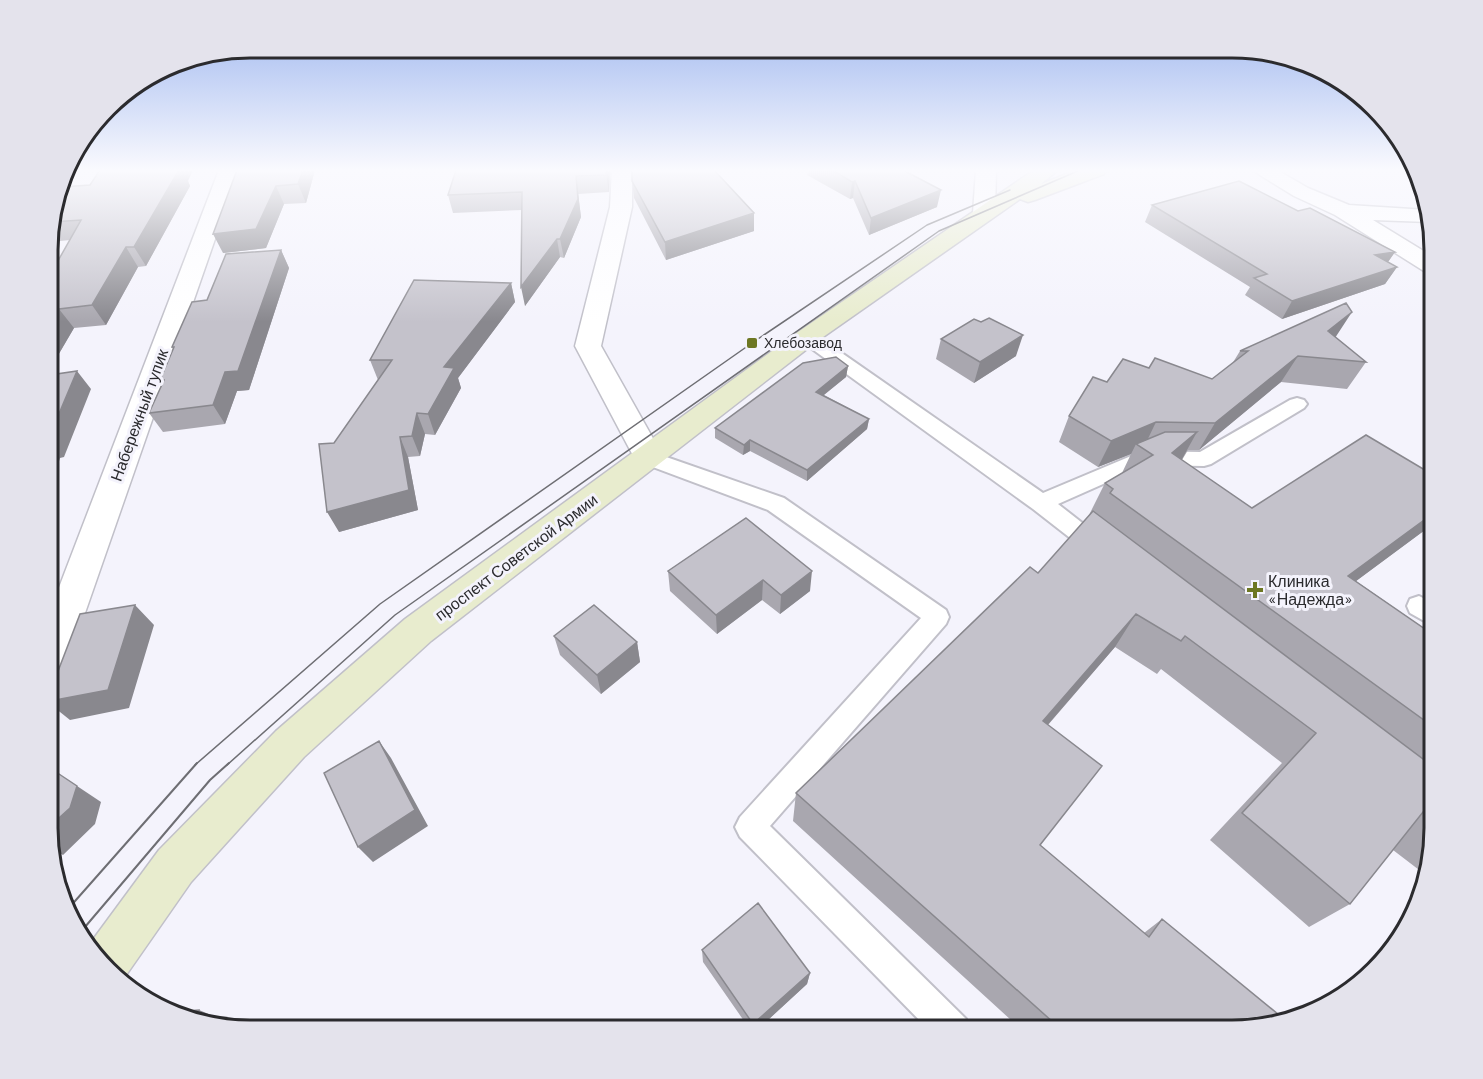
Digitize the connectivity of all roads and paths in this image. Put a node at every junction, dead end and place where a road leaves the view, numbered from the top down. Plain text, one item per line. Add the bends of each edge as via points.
1 (211, 220) edge
2 (618, 220) edge
3 (974, 220) edge
4 (1359, 220) edge
5 (1424, 261) edge
6 (807, 337) junction
7 (1297, 404) dead end
8 (649, 459) junction
9 (1041, 503) junction
10 (1116, 561) edge
11 (59, 635) edge
12 (109, 958) edge
13 (943, 1020) edge

1 - 11 street, Набережный тупик
2 - 8 street via 588,346
3 - 6 main road, проспект Советской Армии
4 - 5 street
6 - 8 main road, проспект Советской Армии
6 - 9 lane
7 - 9 lane via 1204,459 1143,458
8 - 12 main road, проспект Советской Армии via 418,630 290,744 175,866
8 - 13 lane via 776,504 938,617 750,827
9 - 10 lane

